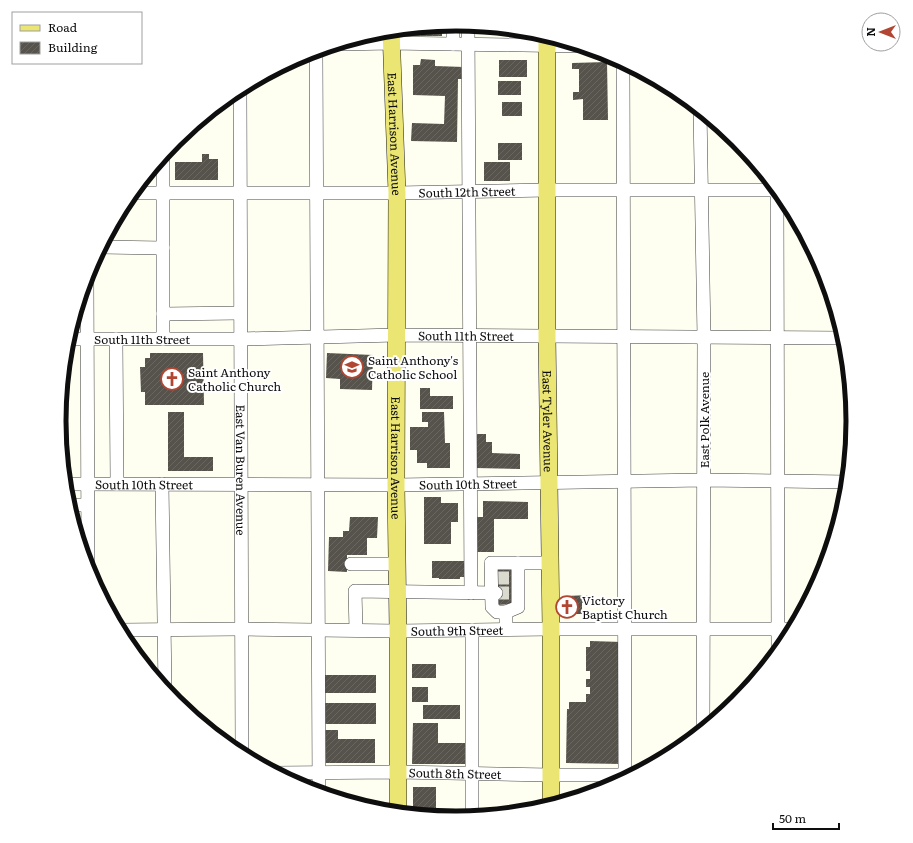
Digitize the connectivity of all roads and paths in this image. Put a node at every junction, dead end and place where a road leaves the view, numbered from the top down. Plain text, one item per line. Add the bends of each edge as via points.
1 (453, 31) edge
2 (468, 31) edge
3 (391, 37) edge
4 (544, 41) edge
5 (547, 41) edge
6 (453, 44) junction
7 (468, 45) junction
8 (316, 58) edge
9 (623, 68) edge
10 (240, 97) edge
11 (700, 117) edge
12 (163, 164) edge
13 (770, 189) edge
14 (548, 190) junction
15 (623, 190) junction
16 (701, 190) junction
17 (470, 191) junction
18 (141, 193) edge
19 (163, 193) junction
20 (240, 193) junction
21 (318, 193) junction
22 (397, 193) junction
23 (777, 199) edge
24 (107, 247) edge
25 (163, 248) junction
26 (87, 296) edge
27 (240, 313) junction
28 (163, 314) junction
29 (396, 335) junction
30 (470, 336) junction
31 (547, 336) junction
32 (318, 337) junction
33 (623, 337) junction
34 (704, 337) junction
35 (778, 338) junction
36 (838, 338) edge
37 (75, 339) edge
38 (87, 339) junction
39 (116, 339) junction
40 (163, 339) junction
41 (240, 339) junction
42 (703, 480) junction
43 (624, 481) junction
44 (779, 481) junction
45 (842, 482) edge
46 (549, 483) junction
47 (71, 484) edge
48 (88, 484) junction
49 (117, 484) junction
50 (162, 484) junction
51 (241, 484) junction
52 (471, 484) junction
53 (318, 485) junction
54 (396, 485) junction
55 (75, 505) edge
56 (88, 505) junction
57 (88, 550) edge
58 (518, 563) junction
59 (550, 563) junction
60 (351, 564) dead end
61 (397, 564) junction
62 (397, 592) junction
63 (472, 592) junction
64 (494, 592) junction
65 (506, 612) junction
66 (241, 629) junction
67 (506, 629) junction
68 (550, 629) junction
69 (624, 629) junction
70 (703, 629) junction
71 (778, 629) junction
72 (787, 629) edge
73 (127, 630) edge
74 (164, 630) junction
75 (318, 630) junction
76 (356, 630) junction
77 (472, 630) junction
78 (398, 631) junction
79 (778, 642) edge
80 (165, 681) edge
81 (703, 724) edge
82 (242, 747) edge
83 (320, 772) junction
84 (398, 772) junction
85 (630, 772) edge
86 (286, 773) edge
87 (473, 774) junction
88 (550, 775) junction
89 (622, 775) edge
90 (319, 787) edge
91 (550, 801) edge
92 (398, 807) edge
93 (472, 811) edge

1 - 6 street
2 - 7 street
3 - 6 street
3 - 22 main road, East Harrison Avenue
4 - 7 street
5 - 14 main road, East Tyler Avenue
6 - 7 street
7 - 17 street
8 - 21 street
9 - 15 street
10 - 20 street, East Van Buren Avenue
11 - 16 street, East Polk Avenue
12 - 19 street
13 - 16 street, South 12th Street
14 - 15 street, South 12th Street
14 - 17 street, South 12th Street
14 - 31 main road, East Tyler Avenue
15 - 16 street, South 12th Street
15 - 33 street
16 - 34 street, East Polk Avenue
17 - 22 street, South 12th Street
17 - 30 street
18 - 19 street, South 12th Street
19 - 20 street, South 12th Street
19 - 25 street
20 - 21 street, South 12th Street
20 - 27 street, East Van Buren Avenue
21 - 22 street, South 12th Street
21 - 32 street
22 - 29 main road, East Harrison Avenue
23 - 35 street
24 - 25 street
25 - 28 street
26 - 38 street
27 - 28 street
27 - 41 street, East Van Buren Avenue
28 - 40 street
29 - 30 street, South 11th Street
29 - 32 street, South 11th Street
29 - 54 main road, East Harrison Avenue
30 - 31 street, South 11th Street
30 - 52 street
31 - 33 street, South 11th Street
31 - 46 main road, East Tyler Avenue
32 - 41 street, South 11th Street
32 - 53 street
33 - 34 street, South 11th Street
33 - 43 street
34 - 35 street, South 11th Street
34 - 42 street, East Polk Avenue
35 - 36 street, South 11th Street
35 - 44 street
37 - 38 street, South 11th Street
38 - 39 street, South 11th Street
38 - 48 street
39 - 40 street, South 11th Street
39 - 49 street
40 - 41 street, South 11th Street
41 - 51 street, East Van Buren Avenue
42 - 43 street, South 10th Street
42 - 44 street, South 10th Street
42 - 70 street, East Polk Avenue
43 - 46 street, South 10th Street
43 - 69 street
44 - 45 street, South 10th Street
44 - 71 street
46 - 52 street, South 10th Street
46 - 59 main road, East Tyler Avenue
47 - 48 street, South 10th Street
48 - 49 street, South 10th Street
48 - 56 street
49 - 50 street, South 10th Street
50 - 51 street, South 10th Street
50 - 74 street
51 - 53 street, South 10th Street
51 - 66 street, East Van Buren Avenue
52 - 54 street, South 10th Street
52 - 63 street
53 - 54 street, South 10th Street
53 - 75 street
54 - 61 main road, East Harrison Avenue
55 - 56 street
56 - 57 street
58 - 59 street
58 - 64 street via 491,563
58 - 65 street via 515,578 518,607
59 - 68 main road, East Tyler Avenue
60 - 61 street
61 - 62 main road, East Harrison Avenue
62 - 63 street
62 - 76 street via 355,591
62 - 78 main road, East Harrison Avenue
63 - 64 street
64 - 65 street via 492,607 497,612
65 - 67 street
66 - 74 street, South 9th Street
66 - 75 street, South 9th Street
66 - 82 street, East Van Buren Avenue
67 - 68 street, South 9th Street
67 - 77 street, South 9th Street
68 - 69 street, South 9th Street
68 - 88 main road, East Tyler Avenue
69 - 70 street, South 9th Street
69 - 85 street
70 - 71 street, South 9th Street
70 - 81 street, East Polk Avenue
71 - 72 street, South 9th Street
71 - 79 street
73 - 74 street, South 9th Street
74 - 80 street
75 - 76 street, South 9th Street
75 - 83 street
76 - 78 street, South 9th Street
77 - 78 street, South 9th Street
77 - 87 street
78 - 84 main road, East Harrison Avenue
83 - 84 street, South 8th Street
83 - 86 street, South 8th Street
83 - 90 street
84 - 87 street, South 8th Street
84 - 92 main road, East Harrison Avenue
87 - 88 street, South 8th Street
87 - 93 street
88 - 89 street, South 8th Street
88 - 91 main road, East Tyler Avenue

